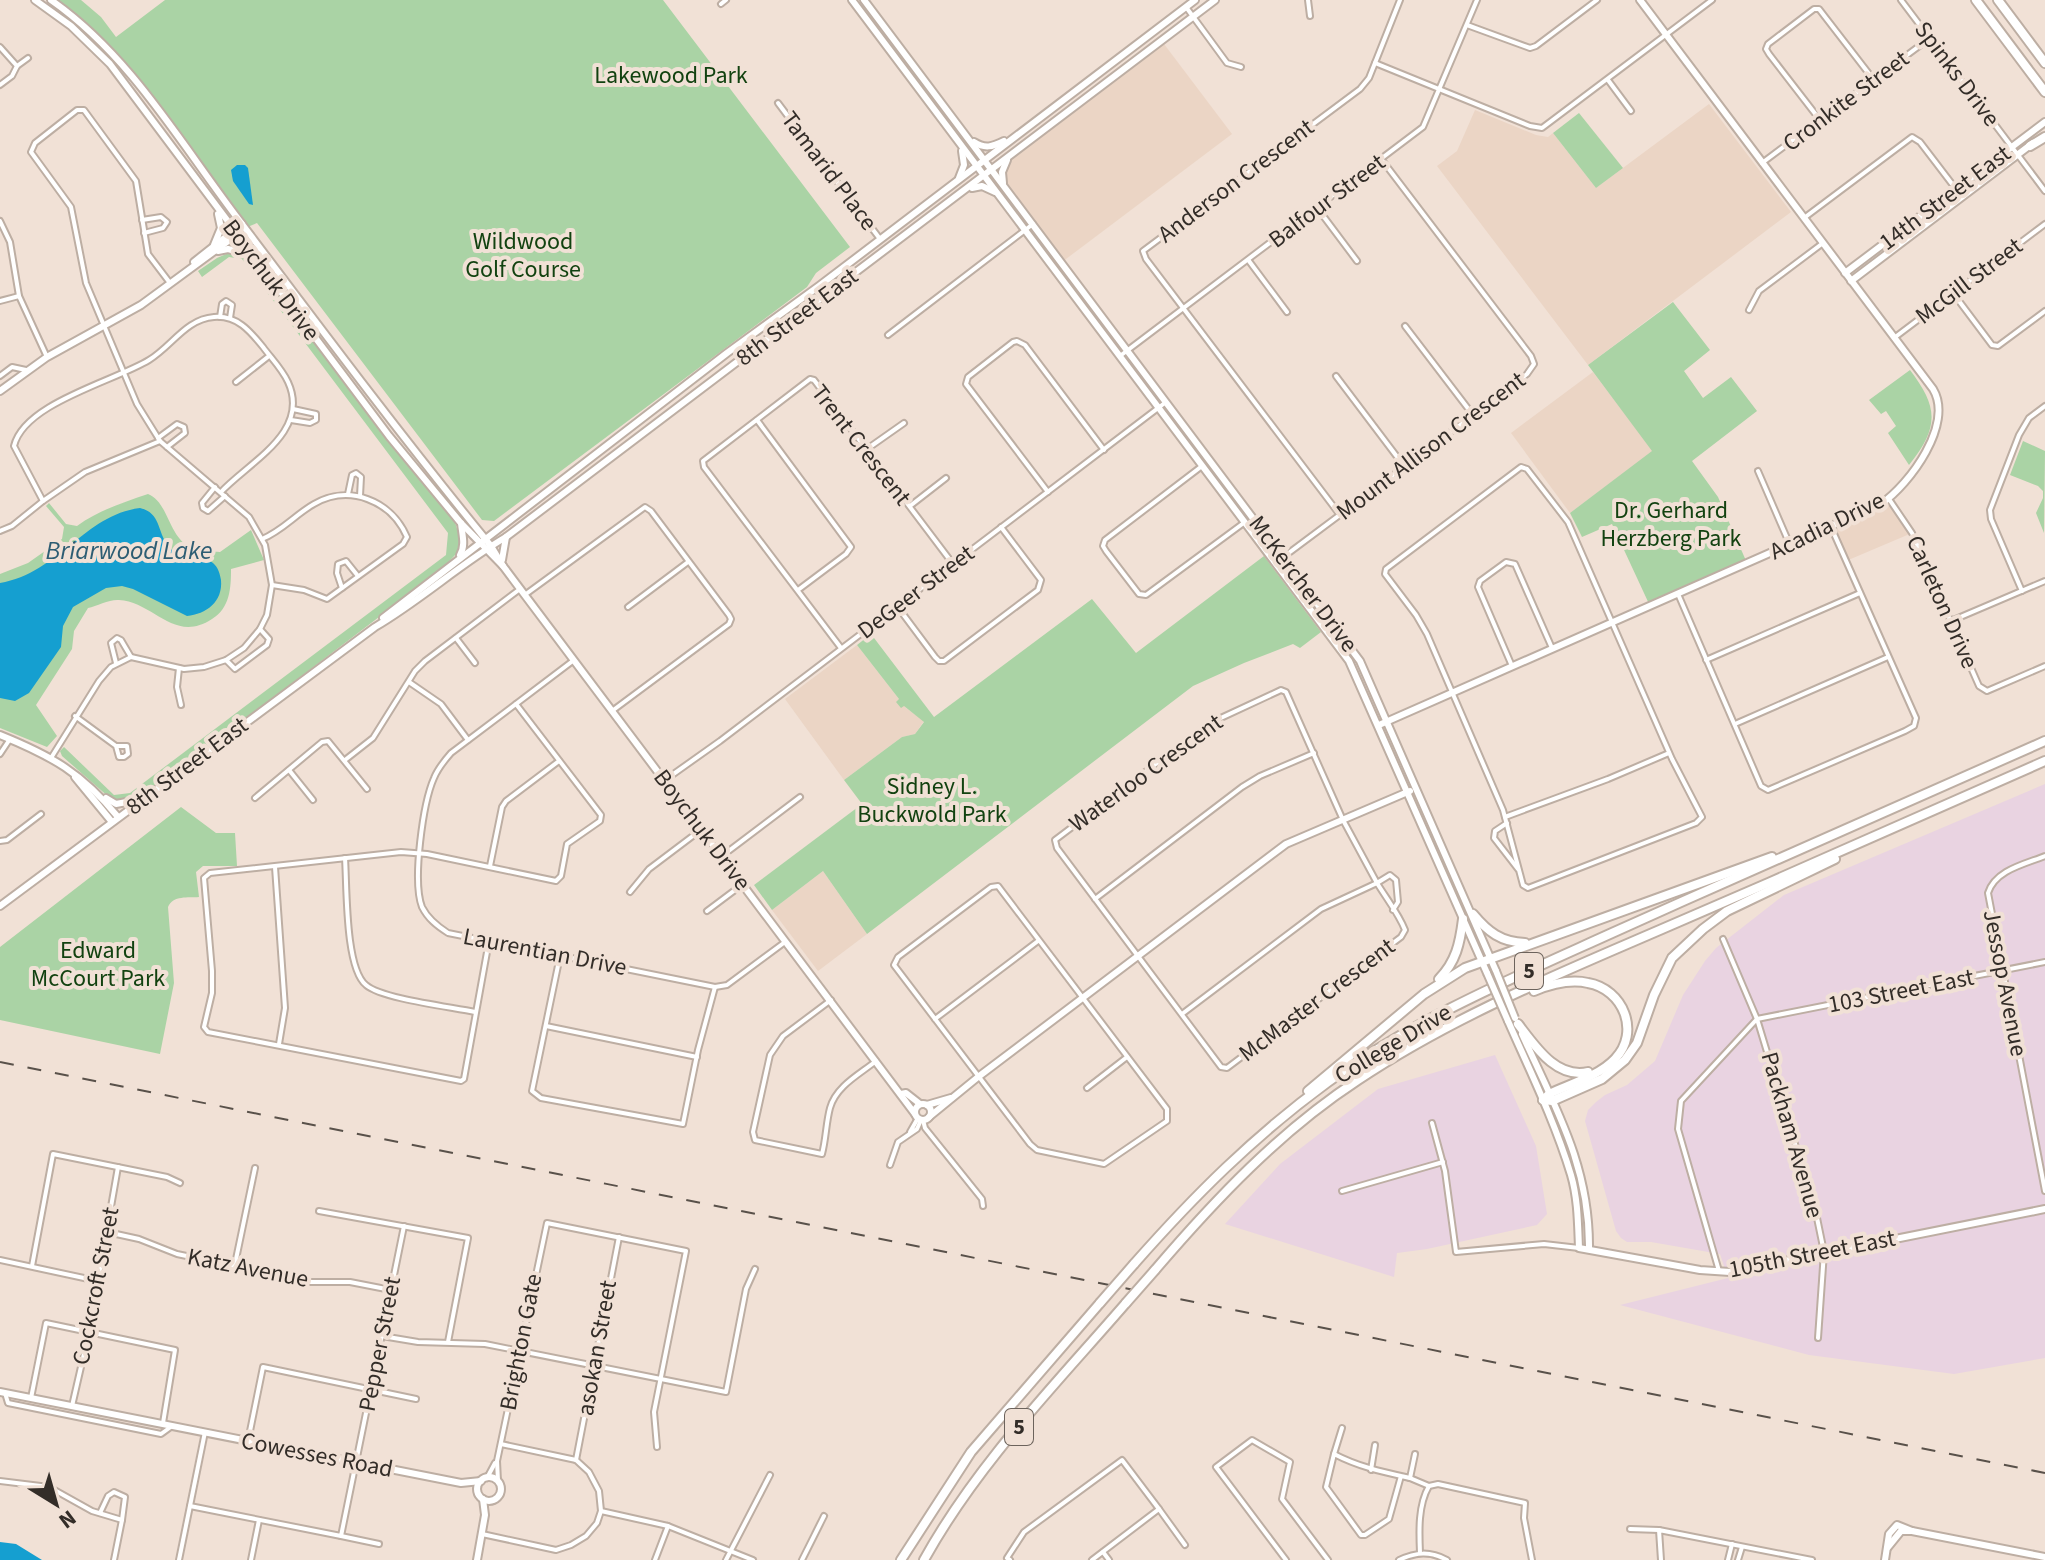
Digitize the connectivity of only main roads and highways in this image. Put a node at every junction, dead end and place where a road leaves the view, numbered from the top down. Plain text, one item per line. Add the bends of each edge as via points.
1 (35, 0) edge
2 (51, 0) edge
3 (852, 0) edge
4 (864, 0) edge
5 (1195, 0) edge
6 (1215, 0) edge
7 (1640, 0) edge
8 (1976, 0) edge
9 (1998, 0) edge
10 (2045, 63) edge
11 (2045, 92) edge
12 (2045, 122) edge
13 (1021, 132) junction
14 (2045, 136) edge
15 (957, 140) junction
16 (970, 140) junction
17 (2030, 146) joint
18 (1011, 153) junction
19 (985, 159) junction
20 (976, 166) junction
21 (993, 169) junction
22 (984, 176) junction
23 (958, 182) junction
24 (1003, 183) junction
25 (965, 191) junction
26 (996, 192) junction
27 (209, 197) junction
28 (244, 226) junction
29 (235, 233) junction
30 (213, 250) junction
31 (255, 258) junction
32 (1845, 273) junction
33 (1851, 281) junction
34 (0, 391) edge
35 (460, 522) junction
36 (475, 526) junction
37 (497, 530) junction
38 (506, 537) junction
39 (482, 541) junction
40 (488, 547) junction
41 (456, 561) junction
42 (502, 563) junction
43 (375, 627) junction
44 (1388, 721) junction
45 (1379, 725) junction
46 (0, 735) edge
47 (2045, 741) edge
48 (2045, 761) edge
49 (71, 770) junction
50 (94, 788) junction
51 (157, 788) junction
52 (1417, 788) junction
53 (1408, 791) junction
54 (118, 817) junction
55 (112, 822) junction
56 (1874, 837) junction
57 (1826, 838) junction
58 (0, 906) edge
59 (1473, 914) junction
60 (1463, 919) junction
61 (1530, 944) junction
62 (1487, 960) junction
63 (1424, 994) junction
64 (1466, 1017) junction
65 (1514, 1021) junction
66 (1601, 1069) junction
67 (901, 1094) junction
68 (951, 1098) junction
69 (1548, 1098) junction
70 (924, 1105) junction
71 (922, 1118) junction
72 (1254, 1140) junction
73 (2045, 1209) edge
74 (1579, 1248) joint
75 (1589, 1249) junction
76 (2, 1392) edge
77 (484, 1479) junction
78 (461, 1483) junction
79 (480, 1496) junction
80 (494, 1500) junction
81 (485, 1515) junction
82 (2045, 1557) edge
83 (477, 1560) edge
84 (901, 1560) edge
85 (924, 1560) edge
86 (1885, 1560) edge

1 - 27 main road, Boychuk Drive via 110,64
2 - 28 main road, Boychuk Drive via 108,47
3 - 15 main road, McKercher Drive
4 - 16 main road, McKercher Drive
5 - 13 main road, 8th Street East
6 - 18 main road, 8th Street East
7 - 32 main road, Acadia Drive
8 - 11 highway
9 - 10 highway
12 - 32 main road, 14th Street East
13 - 16 main road via 992,147
13 - 19 main road, 8th Street East
14 - 17 highway
15 - 20 main road, McKercher Drive
15 - 23 main road via 964,163
16 - 19 main road, McKercher Drive
17 - 33 main road, 14th Street East
18 - 21 main road, 8th Street East
18 - 24 main road
19 - 20 main road, 8th Street East
19 - 21 main road, McKercher Drive
20 - 22 main road, McKercher Drive
20 - 23 main road, 8th Street East
21 - 22 main road, 8th Street East
21 - 24 main road, McKercher Drive
22 - 25 main road, 8th Street East
22 - 26 main road, McKercher Drive
23 - 37 main road, 8th Street East
24 - 44 main road, McKercher Drive via 1360,661
25 - 26 main road via 979,186
25 - 38 main road, 8th Street East
26 - 45 main road, McKercher Drive via 1349,661
27 - 29 main road, Boychuk Drive
27 - 30 main road via 221,222
28 - 29 main road
28 - 36 main road, Boychuk Drive
29 - 30 main road
29 - 31 main road, Boychuk Drive
30 - 31 main road via 242,251
30 - 34 main road via 141,305 47,357
31 - 35 main road, Boychuk Drive
32 - 33 main road, Acadia Drive
33 - 44 main road, Acadia Drive via 1933,389 1940,409 1927,451 1889,499
35 - 39 main road, Boychuk Drive
35 - 41 main road via 463,550
36 - 37 main road
36 - 39 main road, Boychuk Drive
37 - 39 main road, 8th Street East
38 - 40 main road, 8th Street East
38 - 42 main road
39 - 40 main road, Boychuk Drive
39 - 41 main road, 8th Street East
40 - 42 main road, Boychuk Drive
40 - 43 main road, 8th Street East
41 - 43 main road, 8th Street East
42 - 67 main road, Boychuk Drive
43 - 51 main road, 8th Street East
44 - 45 main road, Acadia Drive
44 - 52 main road, McKercher Drive
45 - 53 main road, McKercher Drive
46 - 49 main road
47 - 57 highway, College Drive / 5
48 - 56 highway, College Drive / 5
49 - 50 main road
49 - 55 main road
50 - 51 main road via 122,804
50 - 54 main road
51 - 54 main road, 8th Street East
52 - 53 main road
52 - 59 main road, McKercher Drive
53 - 60 main road, McKercher Drive
53 - 68 main road via 1286,844
54 - 55 main road, 8th Street East
55 - 58 main road, 8th Street East
56 - 64 highway, College Drive / 5
56 - 69 highway via 1727,911 1703,929 1672,958 1625,1060 1602,1079
57 - 61 highway
57 - 72 highway, College Drive / 5 via 1457,1005 1360,1060
59 - 61 highway via 1488,932
59 - 62 main road, McKercher Drive
60 - 62 main road, McKercher Drive
60 - 63 highway via 1459,950 1449,969
61 - 62 highway
62 - 63 highway
62 - 65 main road, McKercher Drive, bridge
62 - 65 main road, McKercher Drive, bridge via 1487,973
63 - 72 highway
64 - 66 highway via 1546,986 1590,983 1616,997 1628,1022 1618,1057
64 - 85 highway, College Drive / 5, bridge via 1357,1080 1217,1200 990,1460
65 - 66 highway via 1563,1069
65 - 69 main road, McKercher Drive
66 - 69 highway
67 - 70 main road, Boychuk Drive
67 - 71 main road, Boychuk Drive
68 - 70 main road
68 - 71 main road
69 - 74 main road, McKercher Drive via 1571,1176
69 - 75 main road, McKercher Drive via 1583,1181
70 - 71 main road
70 - 71 main road via 931,1111
72 - 84 highway, College Drive / 5, bridge via 1134,1264 971,1452
73 - 75 main road, 105th Street East via 1730,1272
74 - 75 main road, 105th Street East
76 - 78 main road, Cowesses Road
77 - 78 main road, Cowesses Road
77 - 79 main road
77 - 80 main road via 498,1481 501,1491
78 - 79 main road, Cowesses Road
79 - 80 main road
79 - 81 main road
80 - 81 main road
81 - 83 main road
82 - 86 main road via 1901,1531

